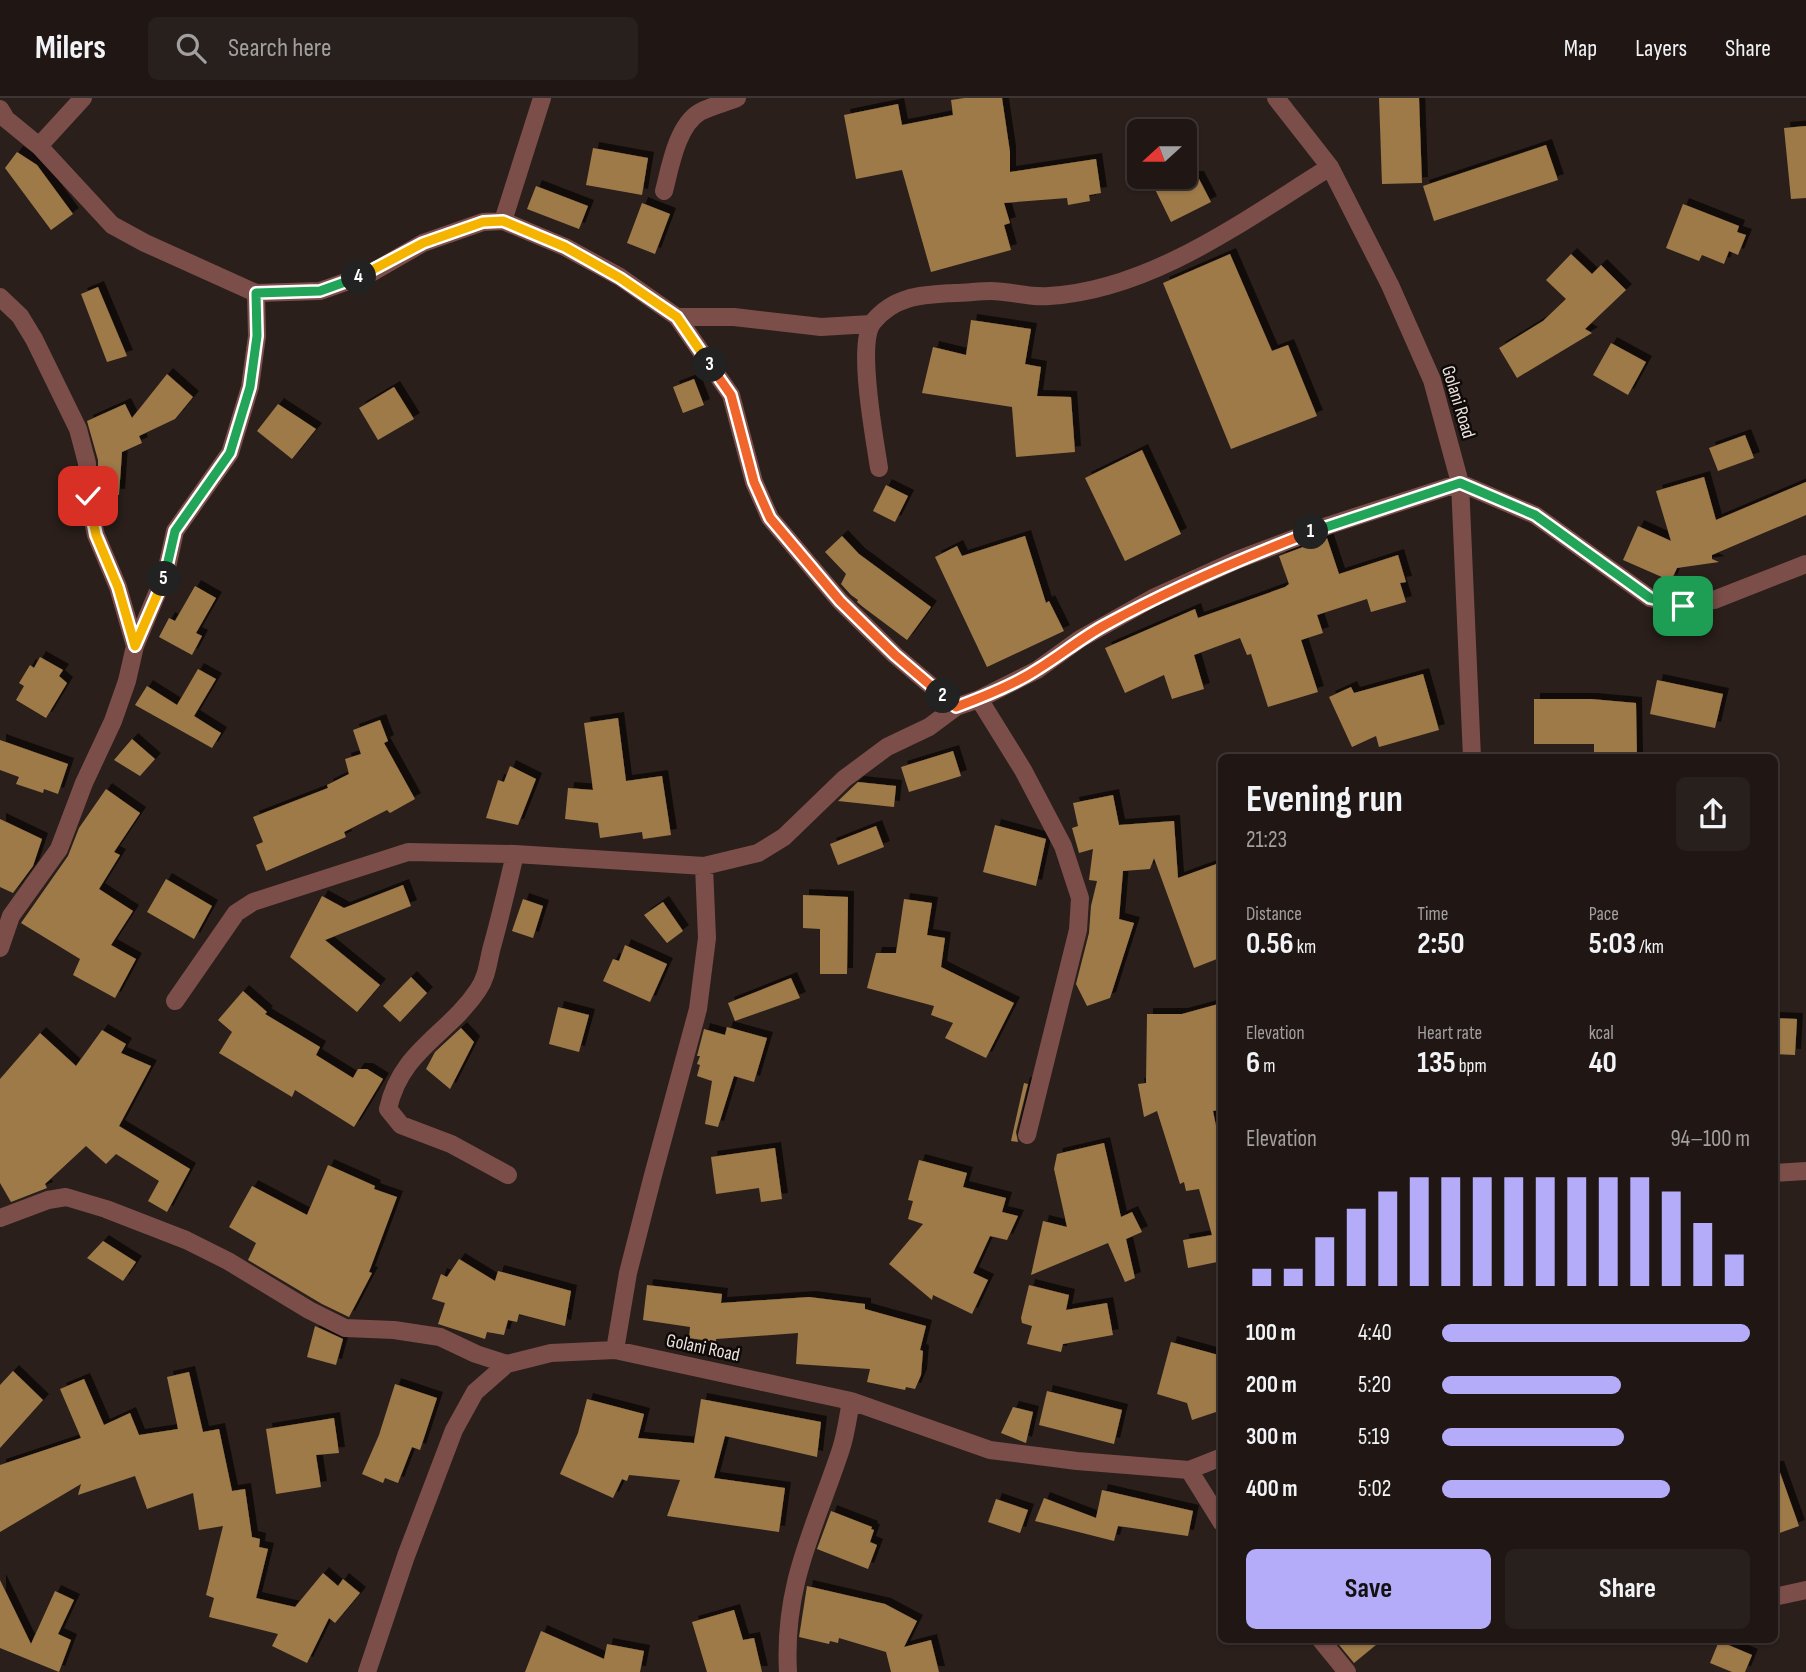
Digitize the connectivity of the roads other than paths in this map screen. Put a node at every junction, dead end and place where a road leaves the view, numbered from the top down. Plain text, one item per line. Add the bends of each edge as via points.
1 (83, 98) edge
2 (542, 98) edge
3 (737, 98) edge
4 (1276, 98) edge
5 (3, 114) edge
6 (0, 137) edge
7 (39, 146) junction
8 (1331, 167) junction
9 (664, 191) dead end
10 (503, 221) junction
11 (256, 293) junction
12 (0, 297) edge
13 (677, 317) junction
14 (871, 324) junction
15 (879, 468) dead end
16 (1460, 483) junction
17 (1806, 564) edge
18 (135, 646) junction
19 (979, 699) junction
20 (956, 707) junction
21 (1472, 754) edge
22 (515, 854) junction
23 (704, 866) junction
24 (5, 913) edge
25 (0, 948) edge
26 (175, 1001) dead end
27 (1027, 1135) dead end
28 (1806, 1171) edge
29 (1778, 1173) edge
30 (508, 1175) dead end
31 (0, 1218) edge
32 (615, 1350) junction
33 (507, 1364) junction
34 (851, 1401) junction
35 (1218, 1459) edge
36 (1189, 1470) junction
37 (1218, 1517) edge
38 (1806, 1590) edge
39 (1778, 1596) edge
40 (1323, 1643) edge
41 (368, 1672) edge
42 (788, 1672) edge
43 (1347, 1672) edge

1 - 7 street
2 - 10 street
3 - 9 street via 698,113 687,126 674,151
4 - 8 street, Golani Road
5 - 6 street
5 - 7 street
7 - 11 street via 113,225
8 - 14 street via 1149,272 1101,288 1048,296 992,291 915,295 891,306
8 - 16 street, Golani Road via 1432,380
10 - 11 street via 483,222 423,243 370,273 320,291
10 - 13 street via 565,247
11 - 18 street via 257,336 250,387 230,453 175,531 166,572
12 - 18 street via 20,316 34,339 78,429 96,535 118,587
13 - 14 street via 734,317 821,327
13 - 20 street via 731,395 754,482 770,518 840,601
14 - 15 street via 865,355
16 - 17 street via 1535,515 1650,598 1683,606 1714,600
16 - 19 street via 1237,560 1153,598 1080,639 1037,670
16 - 21 street, Golani Road
18 - 24 street via 113,721 60,849
19 - 20 street
19 - 27 street via 1063,846 1080,898 1078,930
20 - 23 street via 929,727 887,747 844,779 784,837 758,852
22 - 23 street
22 - 26 street via 408,852 253,902 236,913
22 - 30 street via 480,988 411,1059 394,1087 388,1109 401,1125 451,1144
23 - 32 street via 707,938 698,1009 628,1273
24 - 25 street
28 - 29 street
31 - 33 street via 48,1199 66,1197 186,1240 345,1328 440,1337
32 - 33 street, Golani Road via 551,1353
32 - 34 street, Golani Road
33 - 41 street, Golani Road via 475,1392 454,1430
34 - 36 street, Golani Road via 990,1450
34 - 42 street via 842,1446 795,1579 786,1640
35 - 36 street, Golani Road
36 - 37 street
38 - 39 street
40 - 43 street

